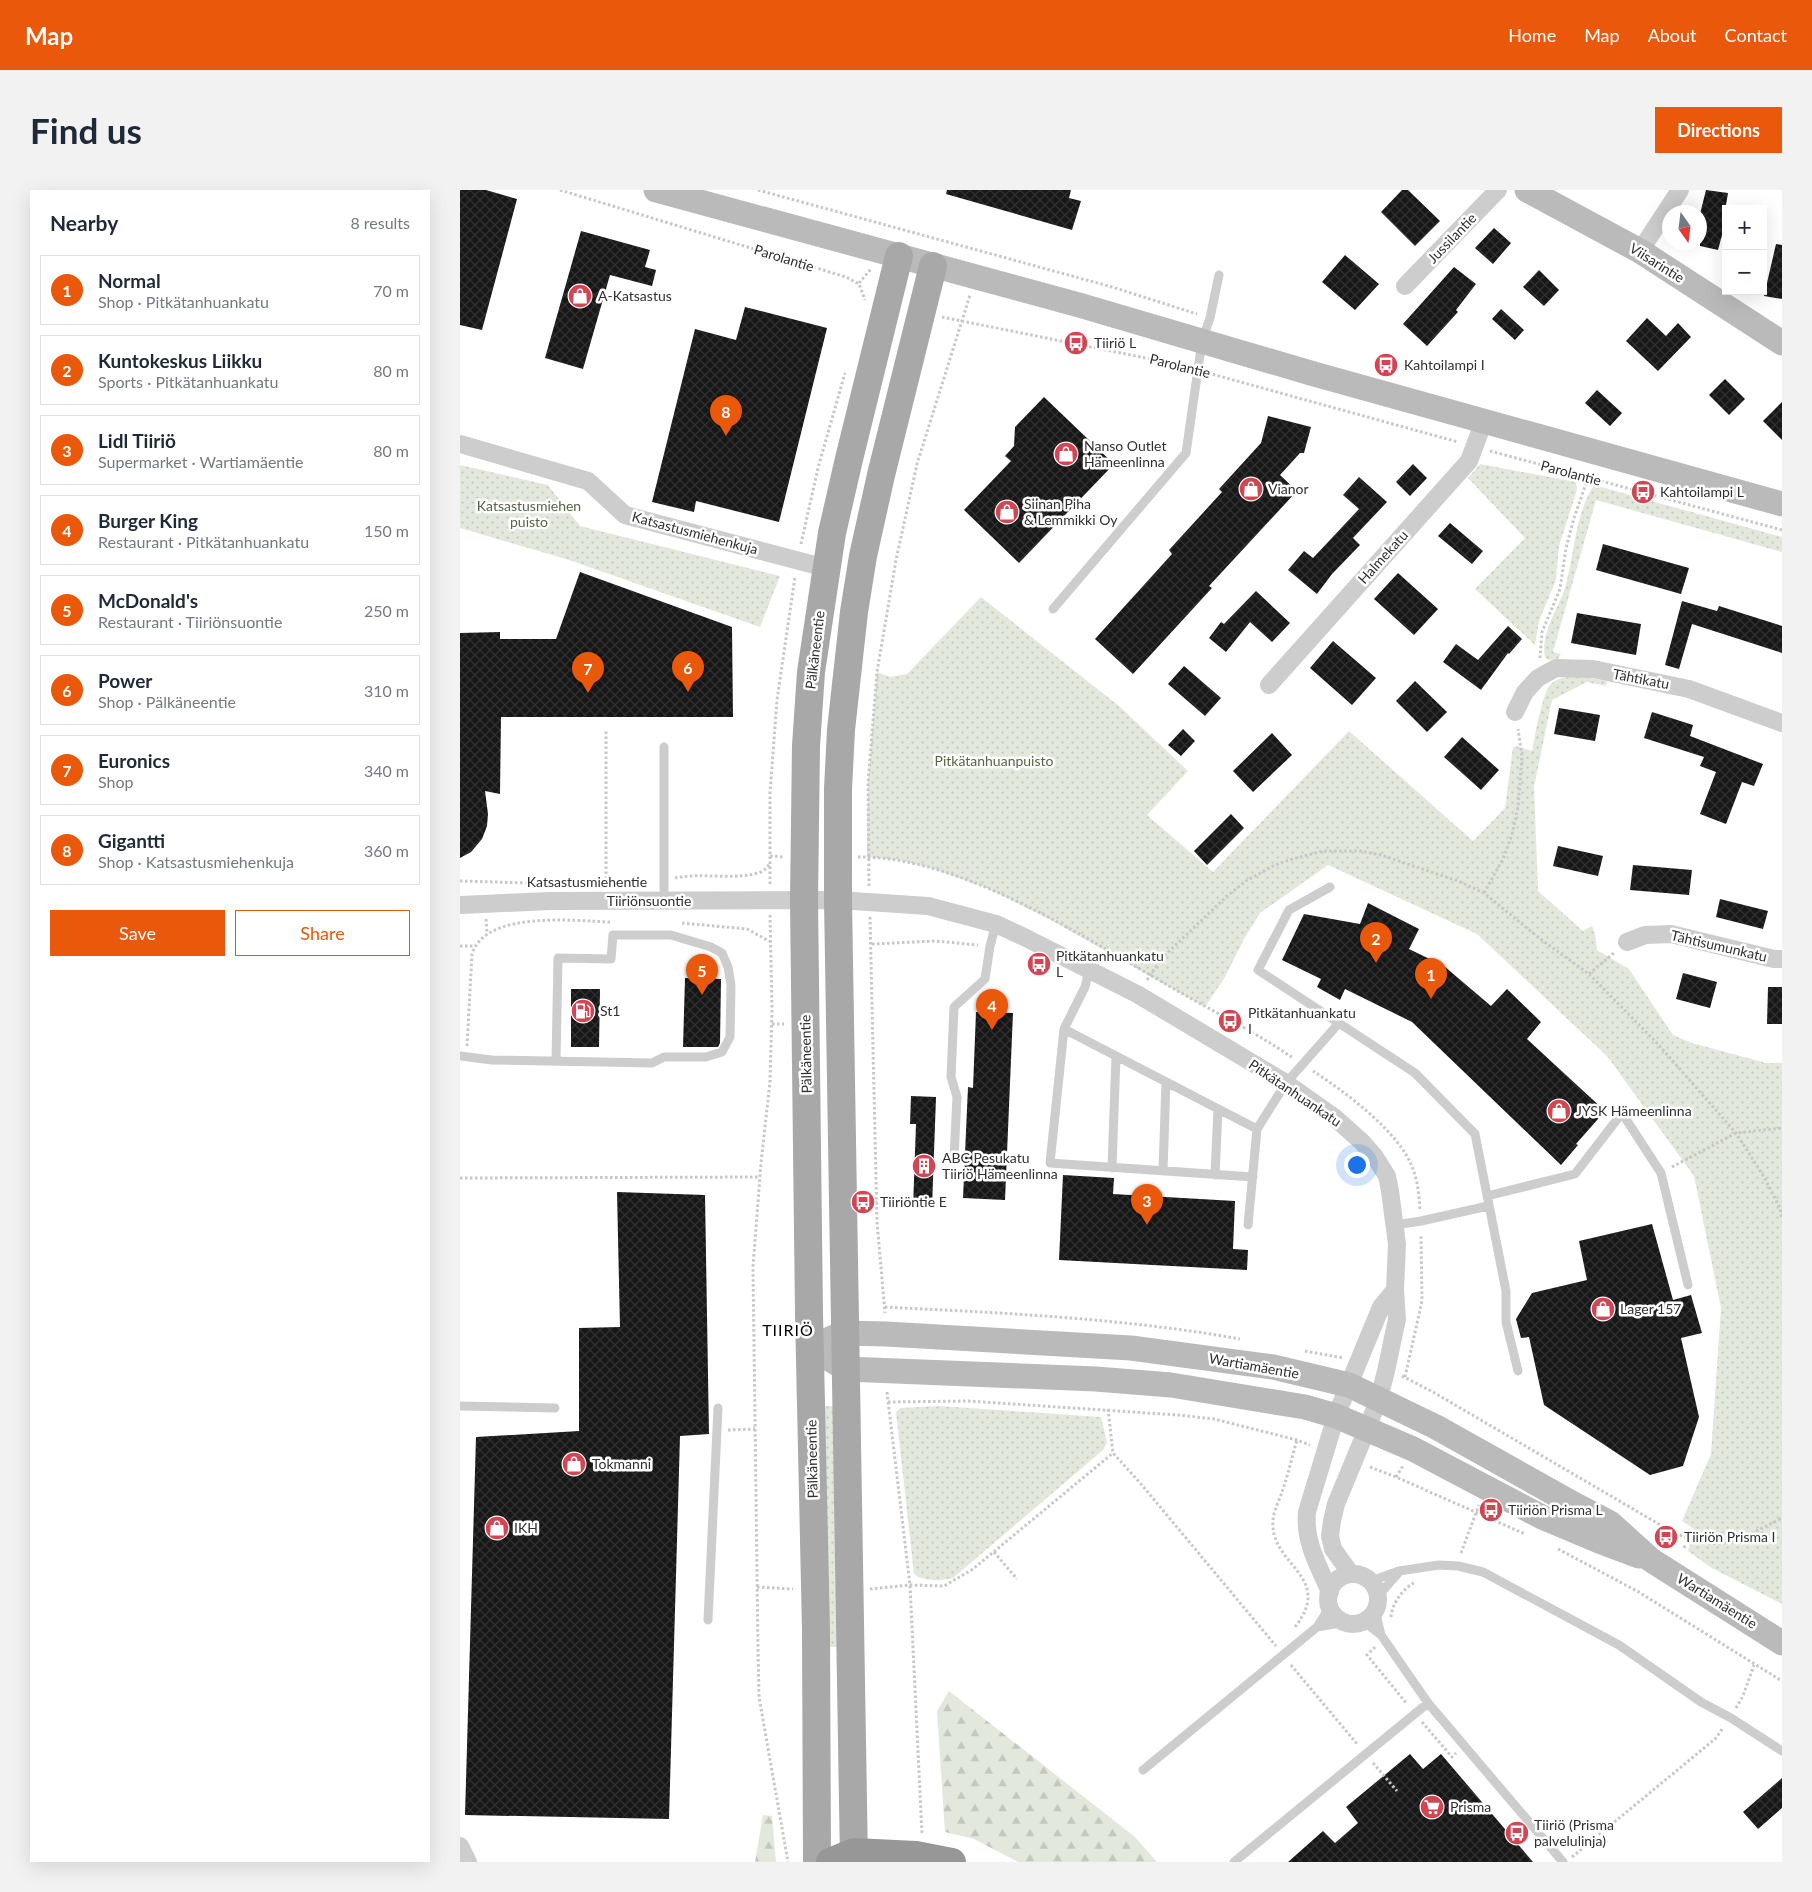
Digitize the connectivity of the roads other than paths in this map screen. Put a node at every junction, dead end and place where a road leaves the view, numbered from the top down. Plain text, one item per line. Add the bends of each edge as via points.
1 (656, 190) edge
2 (1498, 190) edge
3 (1528, 190) edge
4 (1680, 190) edge
5 (1640, 251) junction
6 (900, 256) junction
7 (933, 266) junction
8 (1219, 275) dead end
9 (1405, 286) dead end
10 (1206, 329) junction
11 (1782, 344) edge
12 (1484, 421) junction
13 (460, 444) edge
14 (1782, 504) edge
15 (826, 568) junction
16 (1053, 609) dead end
17 (1269, 685) dead end
18 (1515, 712) road end
19 (1782, 723) edge
20 (664, 748) dead end
21 (1330, 887) dead end
22 (664, 900) junction
23 (804, 900) junction
24 (838, 900) junction
25 (460, 905) edge
26 (996, 924) junction
27 (1627, 942) road end
28 (1782, 959) edge
29 (1089, 970) junction
30 (1339, 1023) junction
31 (1064, 1029) junction
32 (460, 1056) edge
33 (1116, 1056) junction
34 (556, 1061) junction
35 (1166, 1082) junction
36 (1286, 1083) junction
37 (1218, 1109) junction
38 (1257, 1129) junction
39 (954, 1158) dead end
40 (1112, 1168) junction
41 (1162, 1171) junction
42 (1215, 1175) junction
43 (1252, 1177) junction
44 (1487, 1196) junction
45 (1488, 1206) junction
46 (1248, 1225) dead end
47 (1395, 1225) junction
48 (1688, 1285) dead end
49 (1395, 1290) junction
50 (844, 1333) junction
51 (810, 1347) junction
52 (846, 1369) junction
53 (1518, 1371) dead end
54 (1350, 1384) junction
55 (1379, 1398) junction
56 (460, 1406) edge
57 (555, 1408) dead end
58 (718, 1408) dead end
59 (1336, 1416) junction
60 (1367, 1429) junction
61 (1651, 1560) junction
62 (1400, 1572) junction
63 (1351, 1574) junction
64 (1330, 1599) junction
65 (1372, 1602) junction
66 (708, 1620) dead end
67 (1345, 1622) junction
68 (1317, 1627) junction
69 (1382, 1637) junction
70 (1782, 1643) edge
71 (1428, 1703) junction
72 (1782, 1751) edge
73 (1144, 1770) dead end
74 (460, 1846) edge
75 (846, 1859) edge
76 (468, 1862) edge
77 (817, 1862) edge
78 (952, 1862) edge
79 (1234, 1862) edge
80 (1564, 1862) edge

1 - 6 main road, Parolantie
2 - 9 street, Jussilantie
3 - 5 main road, Viisarintie
4 - 5 street
5 - 11 main road, Viisarintie
6 - 7 main road, Parolantie
6 - 15 main road, Pälkäneentie via 849,459
7 - 10 main road, Parolantie
7 - 24 main road via 881,475 854,612 841,730
8 - 10 lane
10 - 12 main road, Parolantie
10 - 16 lane via 1186,453
12 - 14 main road, Parolantie
12 - 17 street, Halmekatu via 1469,461
13 - 15 street, Katsastusmiehenkuja via 588,480 625,515
15 - 23 main road, Pälkäneentie via 811,672 806,746
18 - 19 street, Tähtikatu via 1525,692 1538,678 1556,668 1593,669 1689,689
20 - 22 lane
21 - 30 lane via 1289,910 1258,970
22 - 23 street, Tiiriönsuontie
22 - 25 street, Tiiriönsuontie via 550,900
23 - 24 street, Tiiriönsuontie
23 - 51 main road, Pälkäneentie
24 - 26 street, Pitkätanhuankatu via 928,906
24 - 50 main road
26 - 29 street, Pitkätanhuankatu
26 - 39 lane via 985,979 954,1007 951,1077 957,1097
27 - 28 street, Tähtisumunkatu via 1645,935 1671,934
29 - 31 lane via 1085,988
29 - 36 street, Pitkätanhuankatu via 1137,994
30 - 36 lane
30 - 44 lane via 1415,1073 1475,1134
31 - 33 lane
31 - 40 lane via 1050,1163
32 - 34 lane
33 - 35 lane
33 - 40 lane
34 - 34 lane via 558,958 611,959 613,935 671,935 722,953 728,967 731,994 730,1037 722,1052 706,1057 664,1056 652,1063
35 - 37 lane
35 - 41 lane
36 - 38 lane
36 - 47 street, Pitkätanhuankatu via 1334,1117 1375,1157 1386,1176
37 - 38 lane
37 - 42 lane
38 - 43 lane
40 - 41 lane
41 - 42 lane
42 - 43 lane
43 - 46 lane
44 - 45 lane
44 - 48 lane via 1575,1174 1622,1113 1661,1173
45 - 47 lane
45 - 53 lane via 1506,1291 1506,1322
47 - 49 street, Pitkätanhuankatu
49 - 54 street via 1381,1307
49 - 55 street, Pitkätanhuankatu via 1397,1319
50 - 51 main road, Wartiamäentie
50 - 52 main road
50 - 54 main road, Wartiamäentie via 1131,1348 1273,1367
51 - 52 main road
51 - 77 main road, Pälkäneentie
52 - 59 main road, Wartiamäentie via 1171,1385 1306,1406
52 - 75 main road via 850,1536
54 - 55 main road, Wartiamäentie
54 - 59 street
55 - 60 street, Pitkätanhuankatu
55 - 61 main road, Wartiamäentie via 1610,1523
56 - 57 lane
58 - 66 lane
59 - 60 main road, Wartiamäentie
59 - 64 street via 1312,1493 1306,1524 1308,1542
60 - 61 main road, Wartiamäentie via 1413,1449 1542,1517
60 - 63 street, Pitkätanhuankatu via 1336,1504 1330,1536 1333,1550
61 - 70 main road, Wartiamäentie
62 - 65 lane
62 - 65 lane
62 - 72 lane via 1439,1565 1483,1572 1619,1645 1701,1702
63 - 64 street via 1337,1580
63 - 65 street via 1365,1577
64 - 67 street via 1333,1613
64 - 68 lane
65 - 67 street via 1357,1623
65 - 69 lane
65 - 69 lane
67 - 68 lane
68 - 73 lane
69 - 71 lane
71 - 79 lane
71 - 80 lane
74 - 76 street
75 - 78 highway via 916,1855

